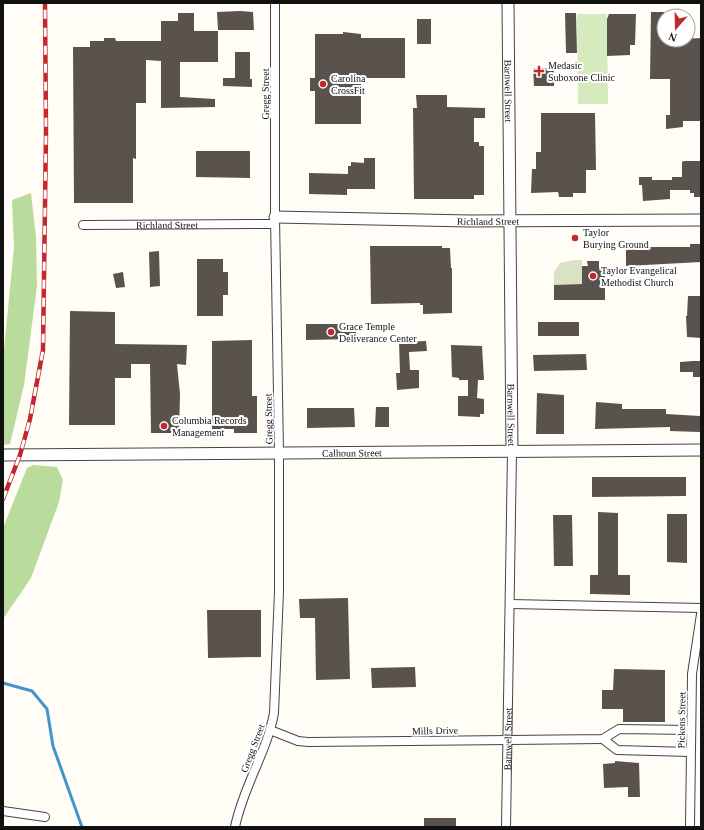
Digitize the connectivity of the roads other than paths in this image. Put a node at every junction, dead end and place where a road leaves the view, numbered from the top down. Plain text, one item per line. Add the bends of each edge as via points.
1 (275, 3) edge
2 (508, 3) edge
3 (275, 220) junction
4 (701, 220) edge
5 (511, 221) junction
6 (83, 225) dead end
7 (701, 450) edge
8 (512, 452) junction
9 (279, 453) junction
10 (3, 455) edge
11 (510, 604) junction
12 (701, 608) edge
13 (701, 614) edge
14 (270, 730) junction
15 (691, 730) junction
16 (508, 738) junction
17 (603, 738) junction
18 (690, 752) junction
19 (3, 811) edge
20 (45, 817) dead end
21 (235, 827) edge
22 (506, 827) edge
23 (690, 827) edge

1 - 3 street, Gregg Street
2 - 5 street, Barnwell Street
3 - 5 street, Richland Street
3 - 6 street, Richland Street
3 - 9 street, Gregg Street
4 - 5 street, Richland Street
5 - 8 street, Barnwell Street
7 - 8 street, Calhoun Street
8 - 9 street, Calhoun Street
8 - 11 street, Barnwell Street
9 - 10 street, Calhoun Street
9 - 14 street, Gregg Street via 279,591 274,713
11 - 12 street
11 - 16 street, Barnwell Street
13 - 15 street, Pickens Street via 692,674
14 - 16 street, Mills Drive via 298,741 308,742
14 - 21 street, Gregg Street
15 - 17 street, Mills Drive via 619,729
15 - 18 street, Pickens Street
16 - 17 street, Mills Drive
16 - 22 street, Barnwell Street
17 - 18 street via 617,750
18 - 23 street, Pickens Street
19 - 20 street

